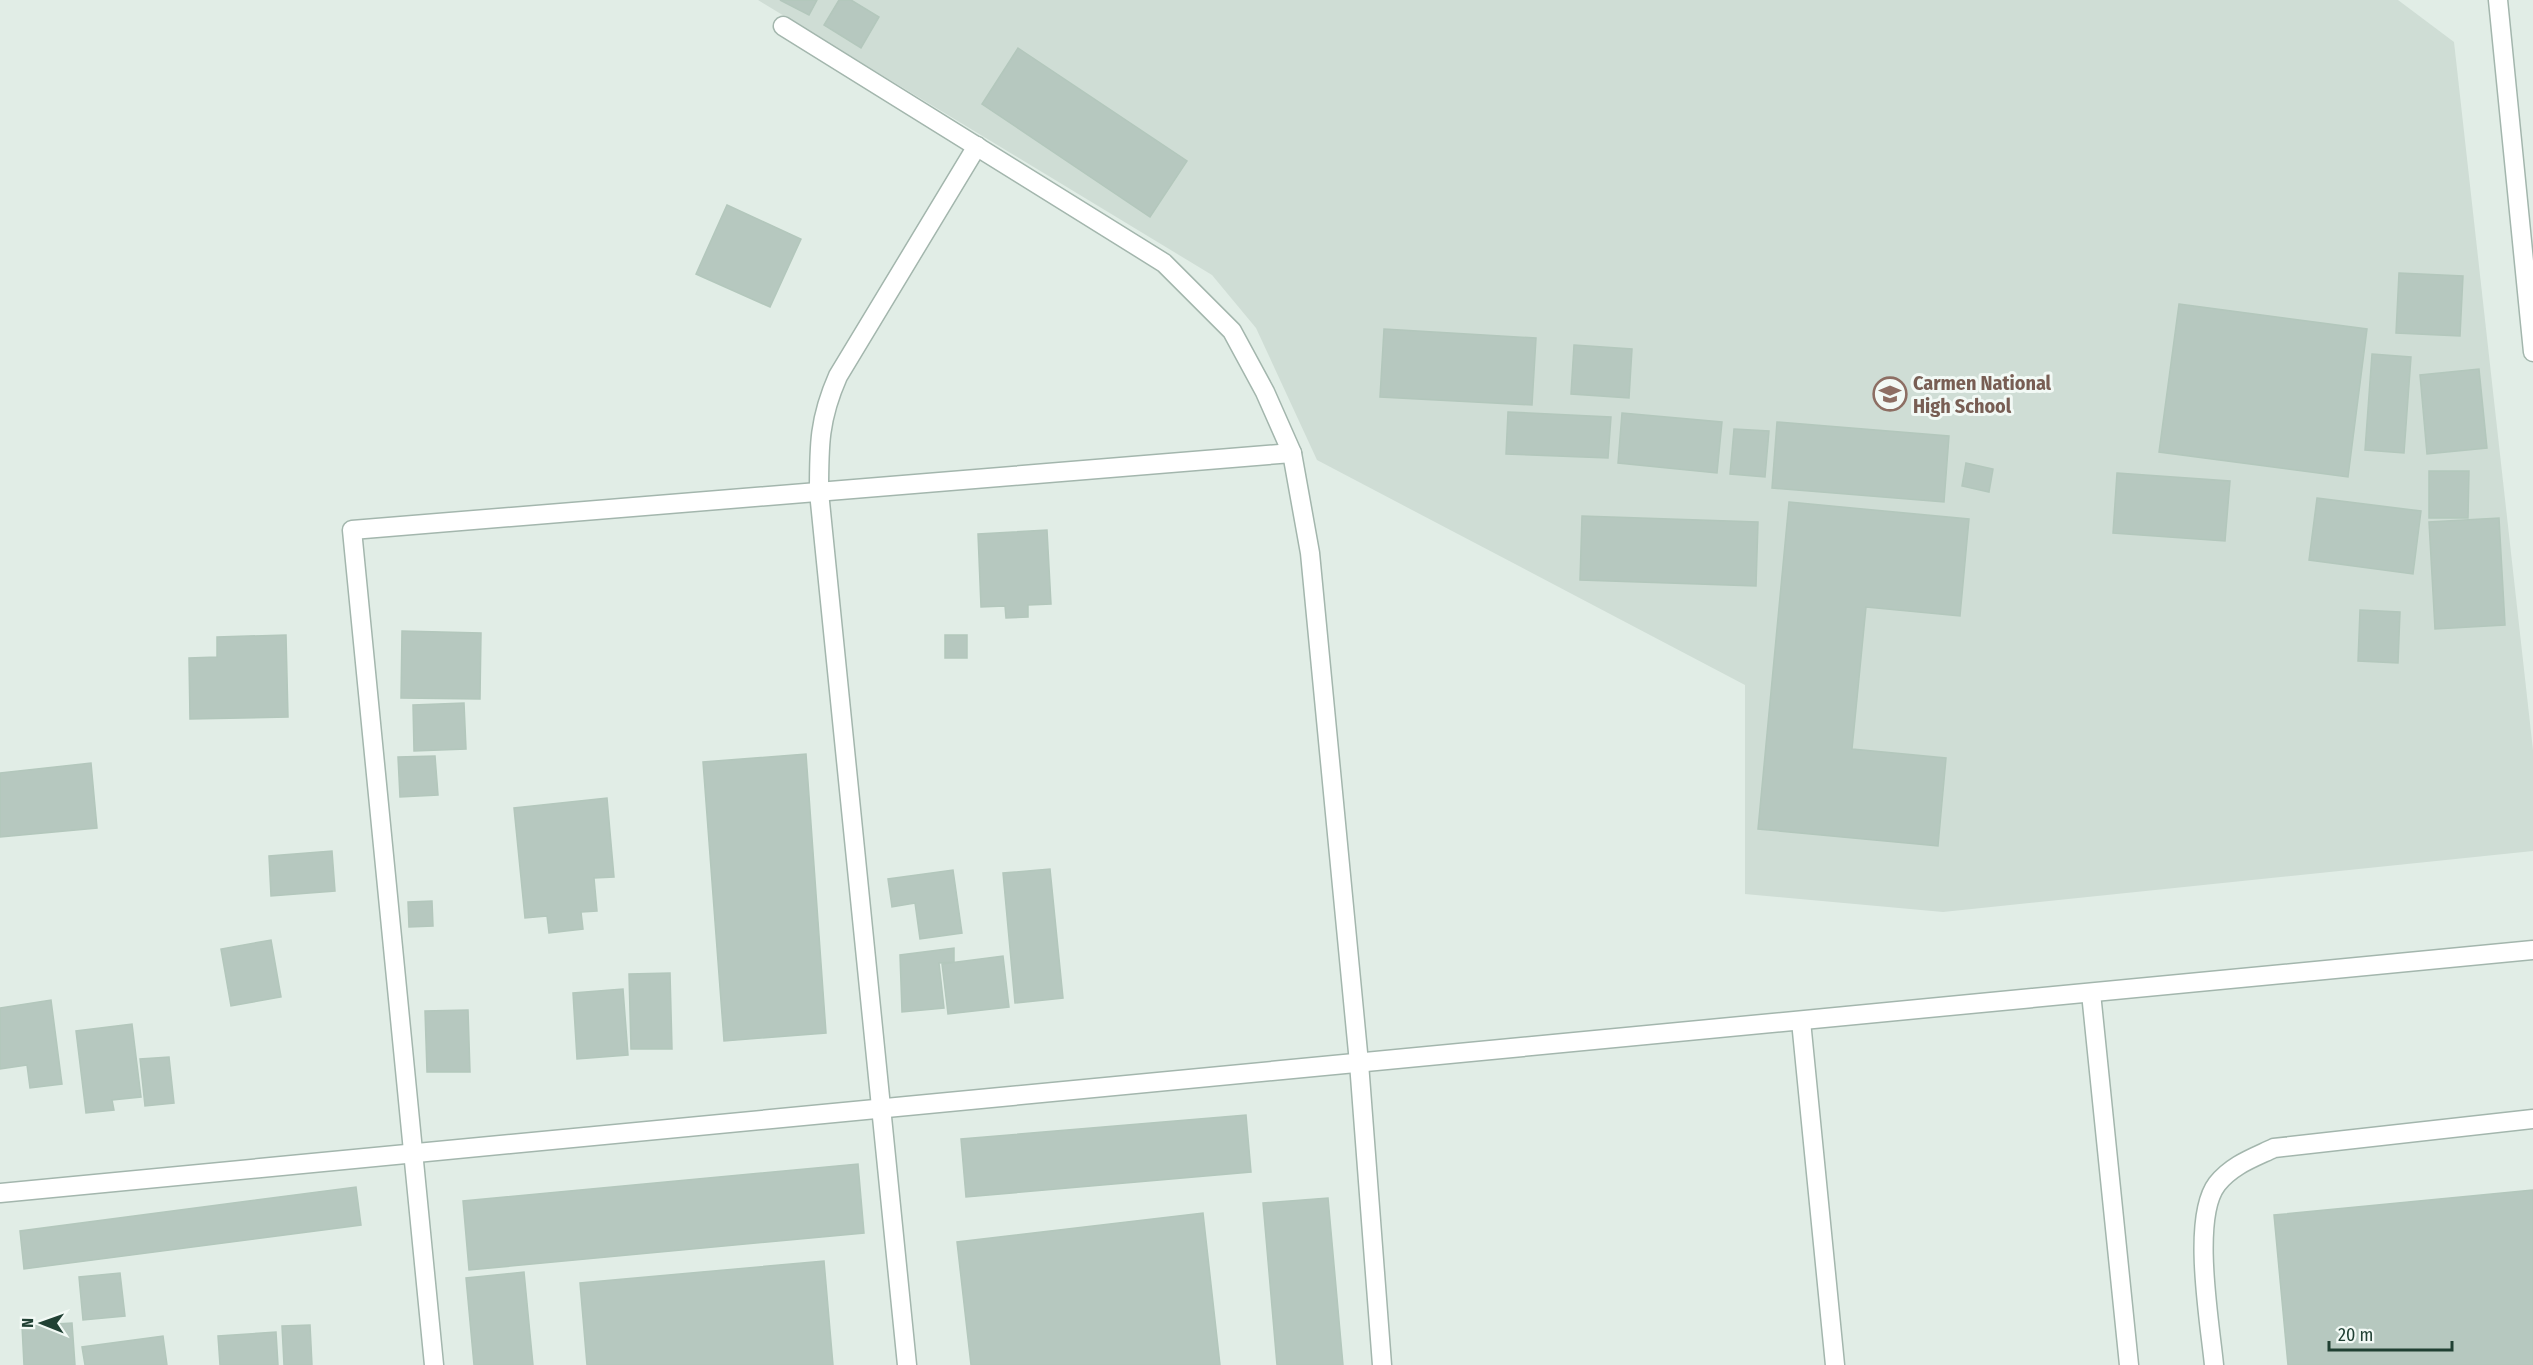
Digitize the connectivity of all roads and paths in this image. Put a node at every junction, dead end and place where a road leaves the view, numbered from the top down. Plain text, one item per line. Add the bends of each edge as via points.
1 (2498, 0) edge
2 (783, 26) dead end
3 (977, 146) junction
4 (2530, 291) edge
5 (2533, 352) edge
6 (1292, 453) junction
7 (819, 492) junction
8 (2533, 950) edge
9 (2091, 993) junction
10 (1801, 1021) junction
11 (1359, 1063) junction
12 (880, 1109) junction
13 (2533, 1119) edge
14 (411, 1154) junction
15 (0, 1194) edge
16 (434, 1365) edge
17 (907, 1365) edge
18 (1382, 1365) edge
19 (1835, 1365) edge
20 (2129, 1365) edge
21 (2214, 1365) edge

1 - 4 street
2 - 3 street
3 - 6 street via 1164,263 1232,331
3 - 7 street via 838,376 824,409
4 - 5 street
6 - 7 street
6 - 11 street via 1310,553
7 - 12 street
7 - 14 street via 352,530
8 - 9 street
9 - 10 street
9 - 20 street
10 - 11 street
10 - 19 street
11 - 12 street
11 - 18 street
12 - 14 street
12 - 17 street
13 - 21 street via 2274,1148 2236,1166 2216,1186 2206,1214 2203,1261
14 - 15 street
14 - 16 street

